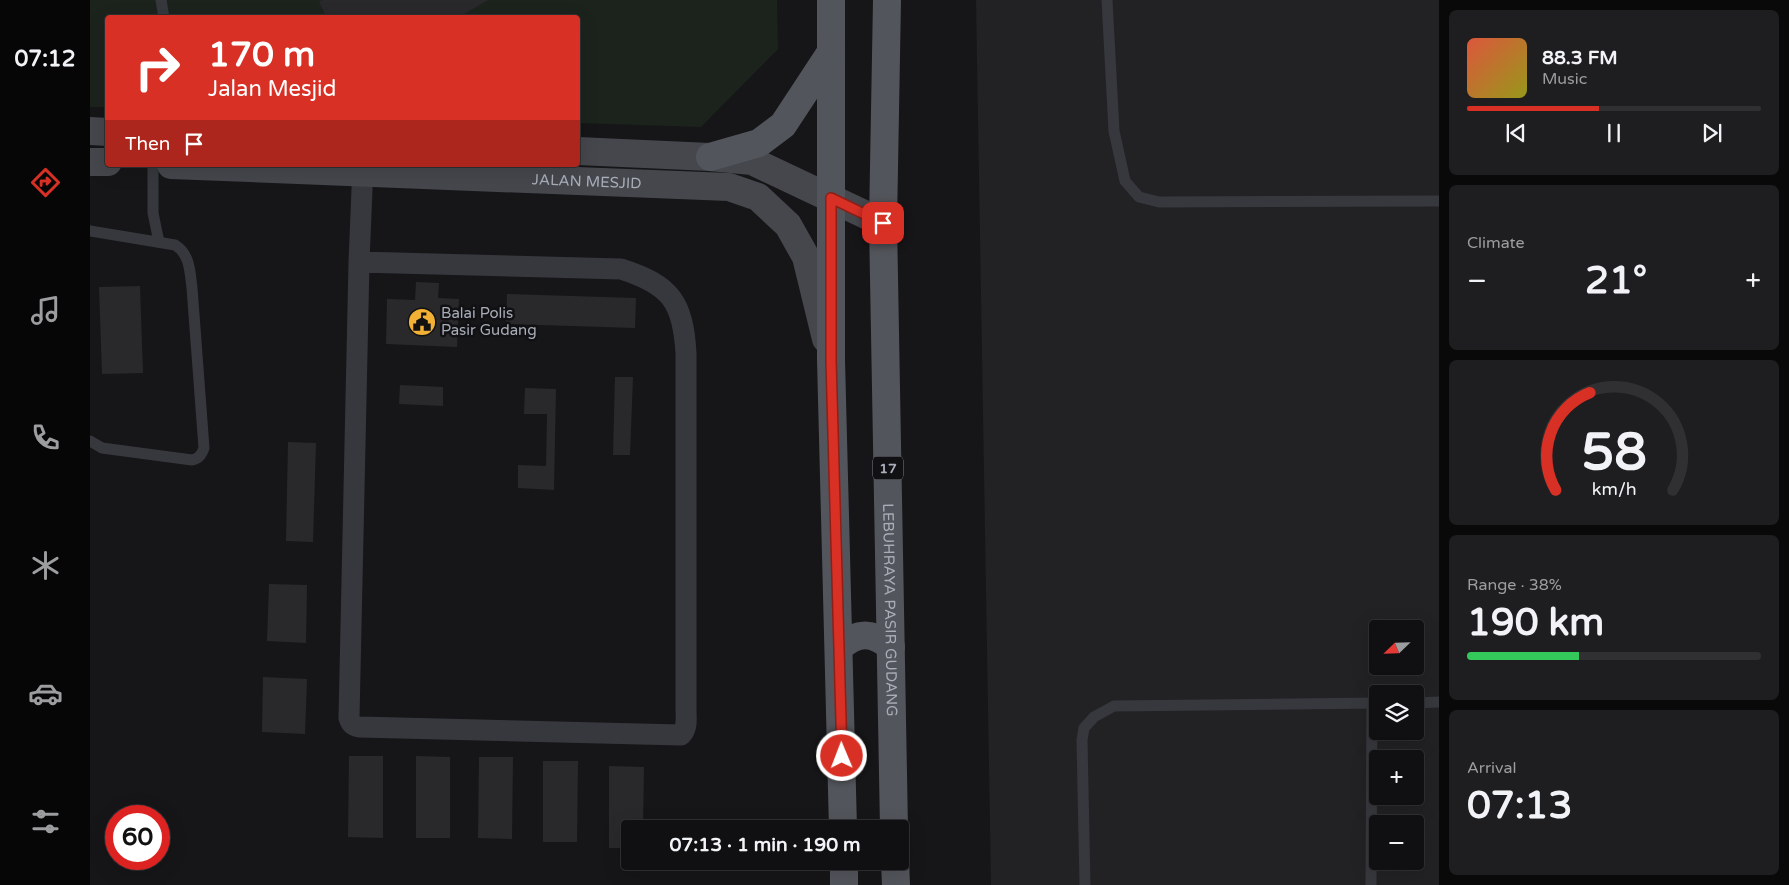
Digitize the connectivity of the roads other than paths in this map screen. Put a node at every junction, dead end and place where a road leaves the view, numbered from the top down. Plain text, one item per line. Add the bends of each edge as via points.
1 (161, 0) edge
2 (831, 0) edge
3 (887, 0) edge
4 (1107, 0) edge
5 (164, 15) edge
6 (831, 52) junction
7 (90, 131) edge
8 (105, 132) edge
9 (580, 151) edge
10 (710, 157) junction
11 (90, 162) edge
12 (105, 162) edge
13 (153, 167) edge
14 (267, 167) edge
15 (363, 169) edge
16 (831, 198) junction
17 (1439, 201) edge
18 (883, 223) junction
19 (90, 231) edge
20 (159, 242) junction
21 (360, 262) junction
22 (831, 360) junction
23 (90, 441) edge
24 (840, 647) junction
25 (891, 647) junction
26 (1439, 702) edge
27 (1369, 703) edge
28 (1424, 703) edge
29 (1374, 740) edge
30 (843, 820) edge
31 (894, 820) edge
32 (844, 870) edge
33 (895, 870) edge
34 (844, 885) edge
35 (896, 885) edge
36 (1085, 885) edge
37 (1371, 885) edge

1 - 5 lane
2 - 6 main road
3 - 18 main road, LEBUHRAYA PASIR GUDANG / 17
4 - 17 lane via 1114,131 1125,182 1139,197 1159,202
6 - 10 main road via 783,125 759,144
6 - 16 main road
7 - 8 main road
9 - 10 main road, JALAN MESJID
10 - 16 main road, JALAN MESJID via 752,160
11 - 12 main road
13 - 20 lane via 153,213
14 - 15 main road, JALAN MESJID
15 - 21 street
15 - 22 main road, JALAN MESJID via 729,187 758,196 788,225 806,257
16 - 18 main road, JALAN MESJID
16 - 22 main road
18 - 25 main road, LEBUHRAYA PASIR GUDANG / 17
19 - 20 lane
20 - 23 lane via 179,247 189,263 204,448 196,460 102,448
21 - 21 street via 350,723 359,727 681,735 686,727 686,353 685,328 678,307 657,283 622,269
22 - 24 main road
24 - 25 main road via 860,635 877,638
24 - 30 main road
25 - 31 main road, LEBUHRAYA PASIR GUDANG / 17
26 - 28 lane
27 - 36 lane via 1114,706 1094,717 1084,728 1082,740
29 - 37 lane
32 - 34 main road
33 - 35 main road

